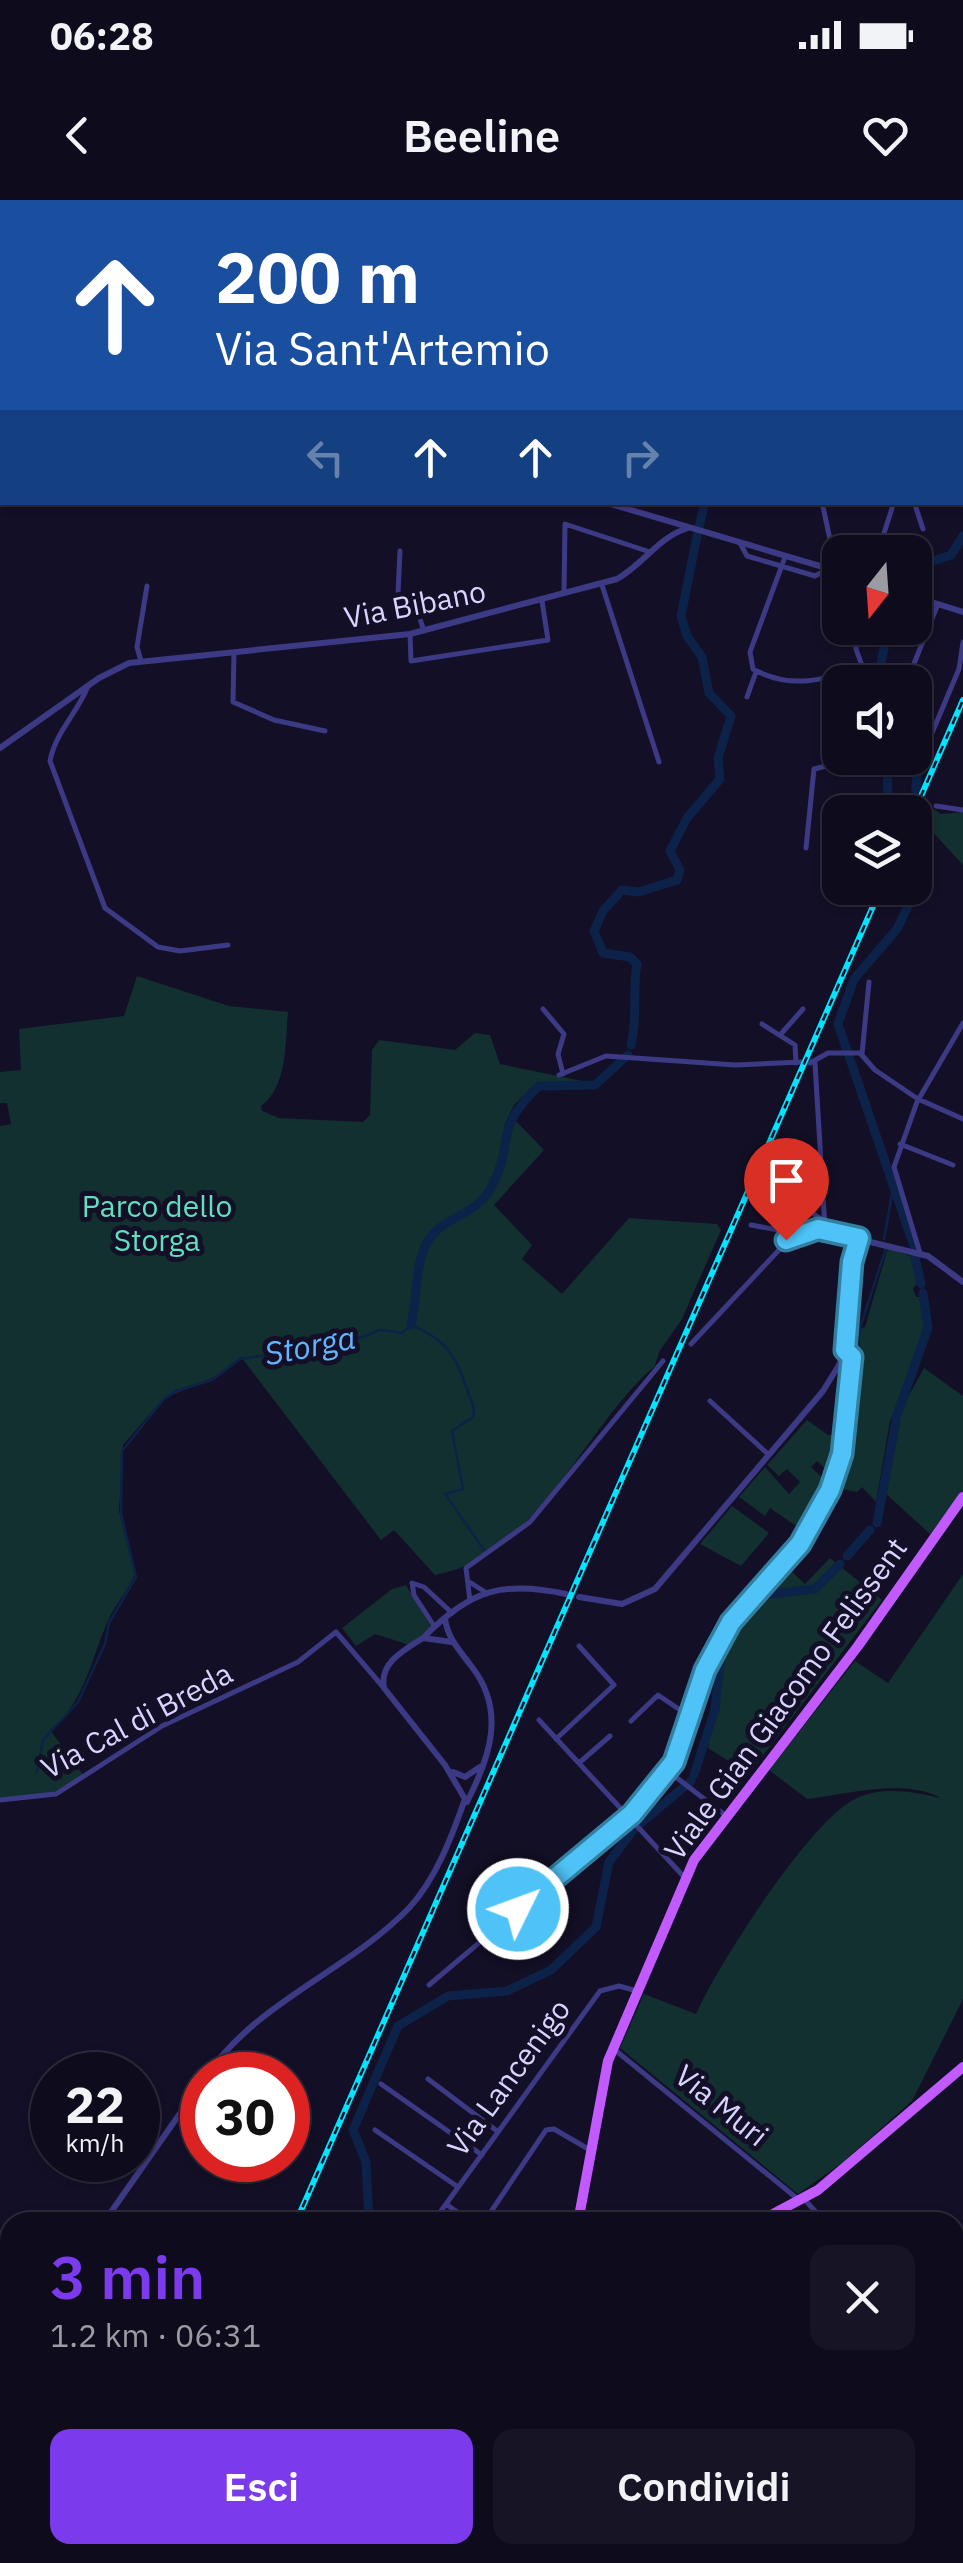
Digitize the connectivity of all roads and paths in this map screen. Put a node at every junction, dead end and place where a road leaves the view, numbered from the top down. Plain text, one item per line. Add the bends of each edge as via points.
1 (898, 200) edge
2 (921, 200) edge
3 (614, 505) edge
4 (823, 505) edge
5 (893, 505) edge
6 (915, 505) edge
7 (658, 519) junction
8 (674, 527) junction
9 (923, 529) dead end
10 (829, 535) edge
11 (884, 535) edge
12 (662, 536) junction
13 (740, 543) junction
14 (652, 549) junction
15 (400, 551) dead end
16 (785, 557) junction
17 (782, 566) junction
18 (822, 568) edge
19 (822, 574) edge
20 (602, 584) junction
21 (148, 586) dead end
22 (564, 595) junction
23 (542, 601) junction
24 (932, 602) edge
25 (938, 604) junction
26 (963, 612) edge
27 (424, 631) junction
28 (410, 634) junction
29 (963, 642) edge
30 (234, 650) junction
31 (141, 661) junction
32 (914, 665) edge
33 (756, 672) junction
34 (822, 679) edge
35 (88, 686) junction
36 (747, 697) dead end
37 (325, 731) dead end
38 (932, 733) edge
39 (0, 748) edge
40 (659, 762) dead end
41 (822, 767) edge
42 (936, 806) dead end
43 (963, 810) edge
44 (806, 848) dead end
45 (228, 945) dead end
46 (869, 982) dead end
47 (803, 1008) dead end
48 (543, 1009) dead end
49 (963, 1022) edge
50 (762, 1024) dead end
51 (780, 1035) junction
52 (862, 1054) junction
53 (806, 1062) junction
54 (918, 1099) junction
55 (963, 1120) edge
56 (900, 1144) junction
57 (953, 1165) dead end
58 (797, 1181) dead end
59 (822, 1182) junction
60 (780, 1190) dead end
61 (752, 1225) dead end
62 (825, 1226) junction
63 (795, 1234) junction
64 (856, 1238) junction
65 (920, 1253) junction
66 (963, 1282) edge
67 (691, 1344) dead end
68 (847, 1350) junction
69 (663, 1362) dead end
70 (710, 1400) dead end
71 (769, 1455) junction
72 (963, 1497) edge
73 (471, 1583) junction
74 (485, 1592) junction
75 (566, 1594) dead end
76 (579, 1597) dead end
77 (470, 1601) junction
78 (449, 1616) junction
79 (434, 1626) junction
80 (423, 1638) junction
81 (452, 1642) junction
82 (579, 1646) dead end
83 (366, 1666) junction
84 (386, 1668) junction
85 (384, 1688) junction
86 (689, 1716) junction
87 (539, 1720) dead end
88 (631, 1721) dead end
89 (610, 1736) dead end
90 (556, 1739) junction
91 (485, 1760) junction
92 (445, 1764) junction
93 (578, 1764) junction
94 (671, 1766) junction
95 (665, 1775) junction
96 (677, 1778) junction
97 (0, 1800) edge
98 (459, 1816) junction
99 (628, 1816) junction
100 (725, 1816) junction
101 (684, 1878) junction
102 (429, 1985) dead end
103 (636, 1991) junction
104 (612, 2049) junction
105 (227, 2052) edge
106 (963, 2068) edge
107 (428, 2078) dead end
108 (380, 2084) dead end
109 (180, 2113) edge
110 (375, 2130) dead end
111 (498, 2132) junction
112 (590, 2150) junction
113 (482, 2155) junction
114 (458, 2188) junction
115 (802, 2199) junction
116 (446, 2204) junction
117 (111, 2212) edge
118 (440, 2212) edge
119 (457, 2212) edge
120 (491, 2212) edge
121 (580, 2212) edge
122 (777, 2212) edge
123 (815, 2212) edge

1 - 2 street
3 - 7 street
4 - 10 street
5 - 11 street
6 - 9 street
7 - 8 street
7 - 12 street
8 - 12 street, Via Bibano
8 - 13 street
8 - 14 street, Via Bibano
12 - 14 street, Via Bibano
13 - 16 street
13 - 17 street via 747,556
14 - 20 street, Via Bibano via 632,570
14 - 22 street via 565,524
15 - 27 street, Via Bibano via 398,594 415,604
16 - 17 street
16 - 18 street
17 - 19 street
17 - 33 street via 750,652
20 - 22 street, Via Bibano
20 - 40 street
21 - 31 street via 137,646
22 - 23 street, Via Bibano
23 - 27 street, Via Bibano
23 - 28 street via 548,640 411,661
24 - 25 street
25 - 26 street
25 - 32 street
27 - 28 street, Via Bibano
28 - 30 street, Via Bibano
29 - 38 street
30 - 31 street, Via Bibano
30 - 37 street via 233,702
31 - 35 street, Via Bibano
33 - 34 street via 808,683
33 - 36 street
35 - 39 street, Via Bibano
35 - 45 street via 54,739 50,761 98,898 158,947
41 - 44 street via 814,769
42 - 43 street
46 - 52 street
47 - 51 street
48 - 53 street via 564,1034 561,1074 606,1056 736,1065
49 - 54 street
50 - 51 street
51 - 53 street
52 - 53 street via 826,1053
52 - 54 street
53 - 59 street
54 - 55 street
54 - 56 street
56 - 57 street
56 - 65 street via 894,1175
58 - 59 street
59 - 62 street
60 - 62 street
61 - 63 street
62 - 63 street
62 - 64 street
63 - 67 street
64 - 65 street
64 - 68 street
65 - 66 street
68 - 71 street via 823,1392
68 - 86 street via 852,1363 846,1433 833,1482 800,1544 731,1622
69 - 73 street via 530,1522 466,1568
70 - 71 street
71 - 76 street via 655,1589 610,1604
72 - 100 main road, Viale Gian Giacomo Felissent
73 - 74 street
73 - 77 street
74 - 75 street via 524,1586
74 - 77 street
77 - 78 street
78 - 79 street
78 - 79 street via 424,1587 412,1583
78 - 81 street
79 - 80 street
80 - 81 street
80 - 84 street
81 - 91 street via 491,1704 494,1732
82 - 90 street via 614,1684
83 - 84 street
83 - 85 street
83 - 97 street, Via Cal di Breda via 339,1631 298,1662 162,1726 56,1794
84 - 85 street
85 - 92 street
86 - 88 street via 658,1695
86 - 94 street
87 - 90 street
89 - 93 street
90 - 93 street
91 - 92 street via 465,1777
91 - 98 street
92 - 98 street via 462,1790
93 - 99 street
94 - 95 street
94 - 96 street
95 - 96 street
95 - 99 street
96 - 100 street
98 - 105 street via 428,1883 408,1908 264,2016
99 - 101 street
99 - 102 street
100 - 101 main road, Viale Gian Giacomo Felissent
101 - 103 main road, Viale Gian Giacomo Felissent
103 - 104 main road, Viale Gian Giacomo Felissent
103 - 111 street, Via Lancenigo via 619,1986 600,1992
104 - 112 main road, Viale Gian Giacomo Felissent
104 - 115 street, Via Muri
106 - 115 main road
107 - 111 street
108 - 113 street
109 - 117 street
110 - 114 street
111 - 113 street, Via Lancenigo
112 - 120 street via 550,2128
112 - 121 main road, Viale Gian Giacomo Felissent
113 - 114 street, Via Lancenigo
114 - 116 street, Via Lancenigo
115 - 122 main road
115 - 123 street, Via Muri
116 - 118 street, Via Lancenigo
116 - 119 street

